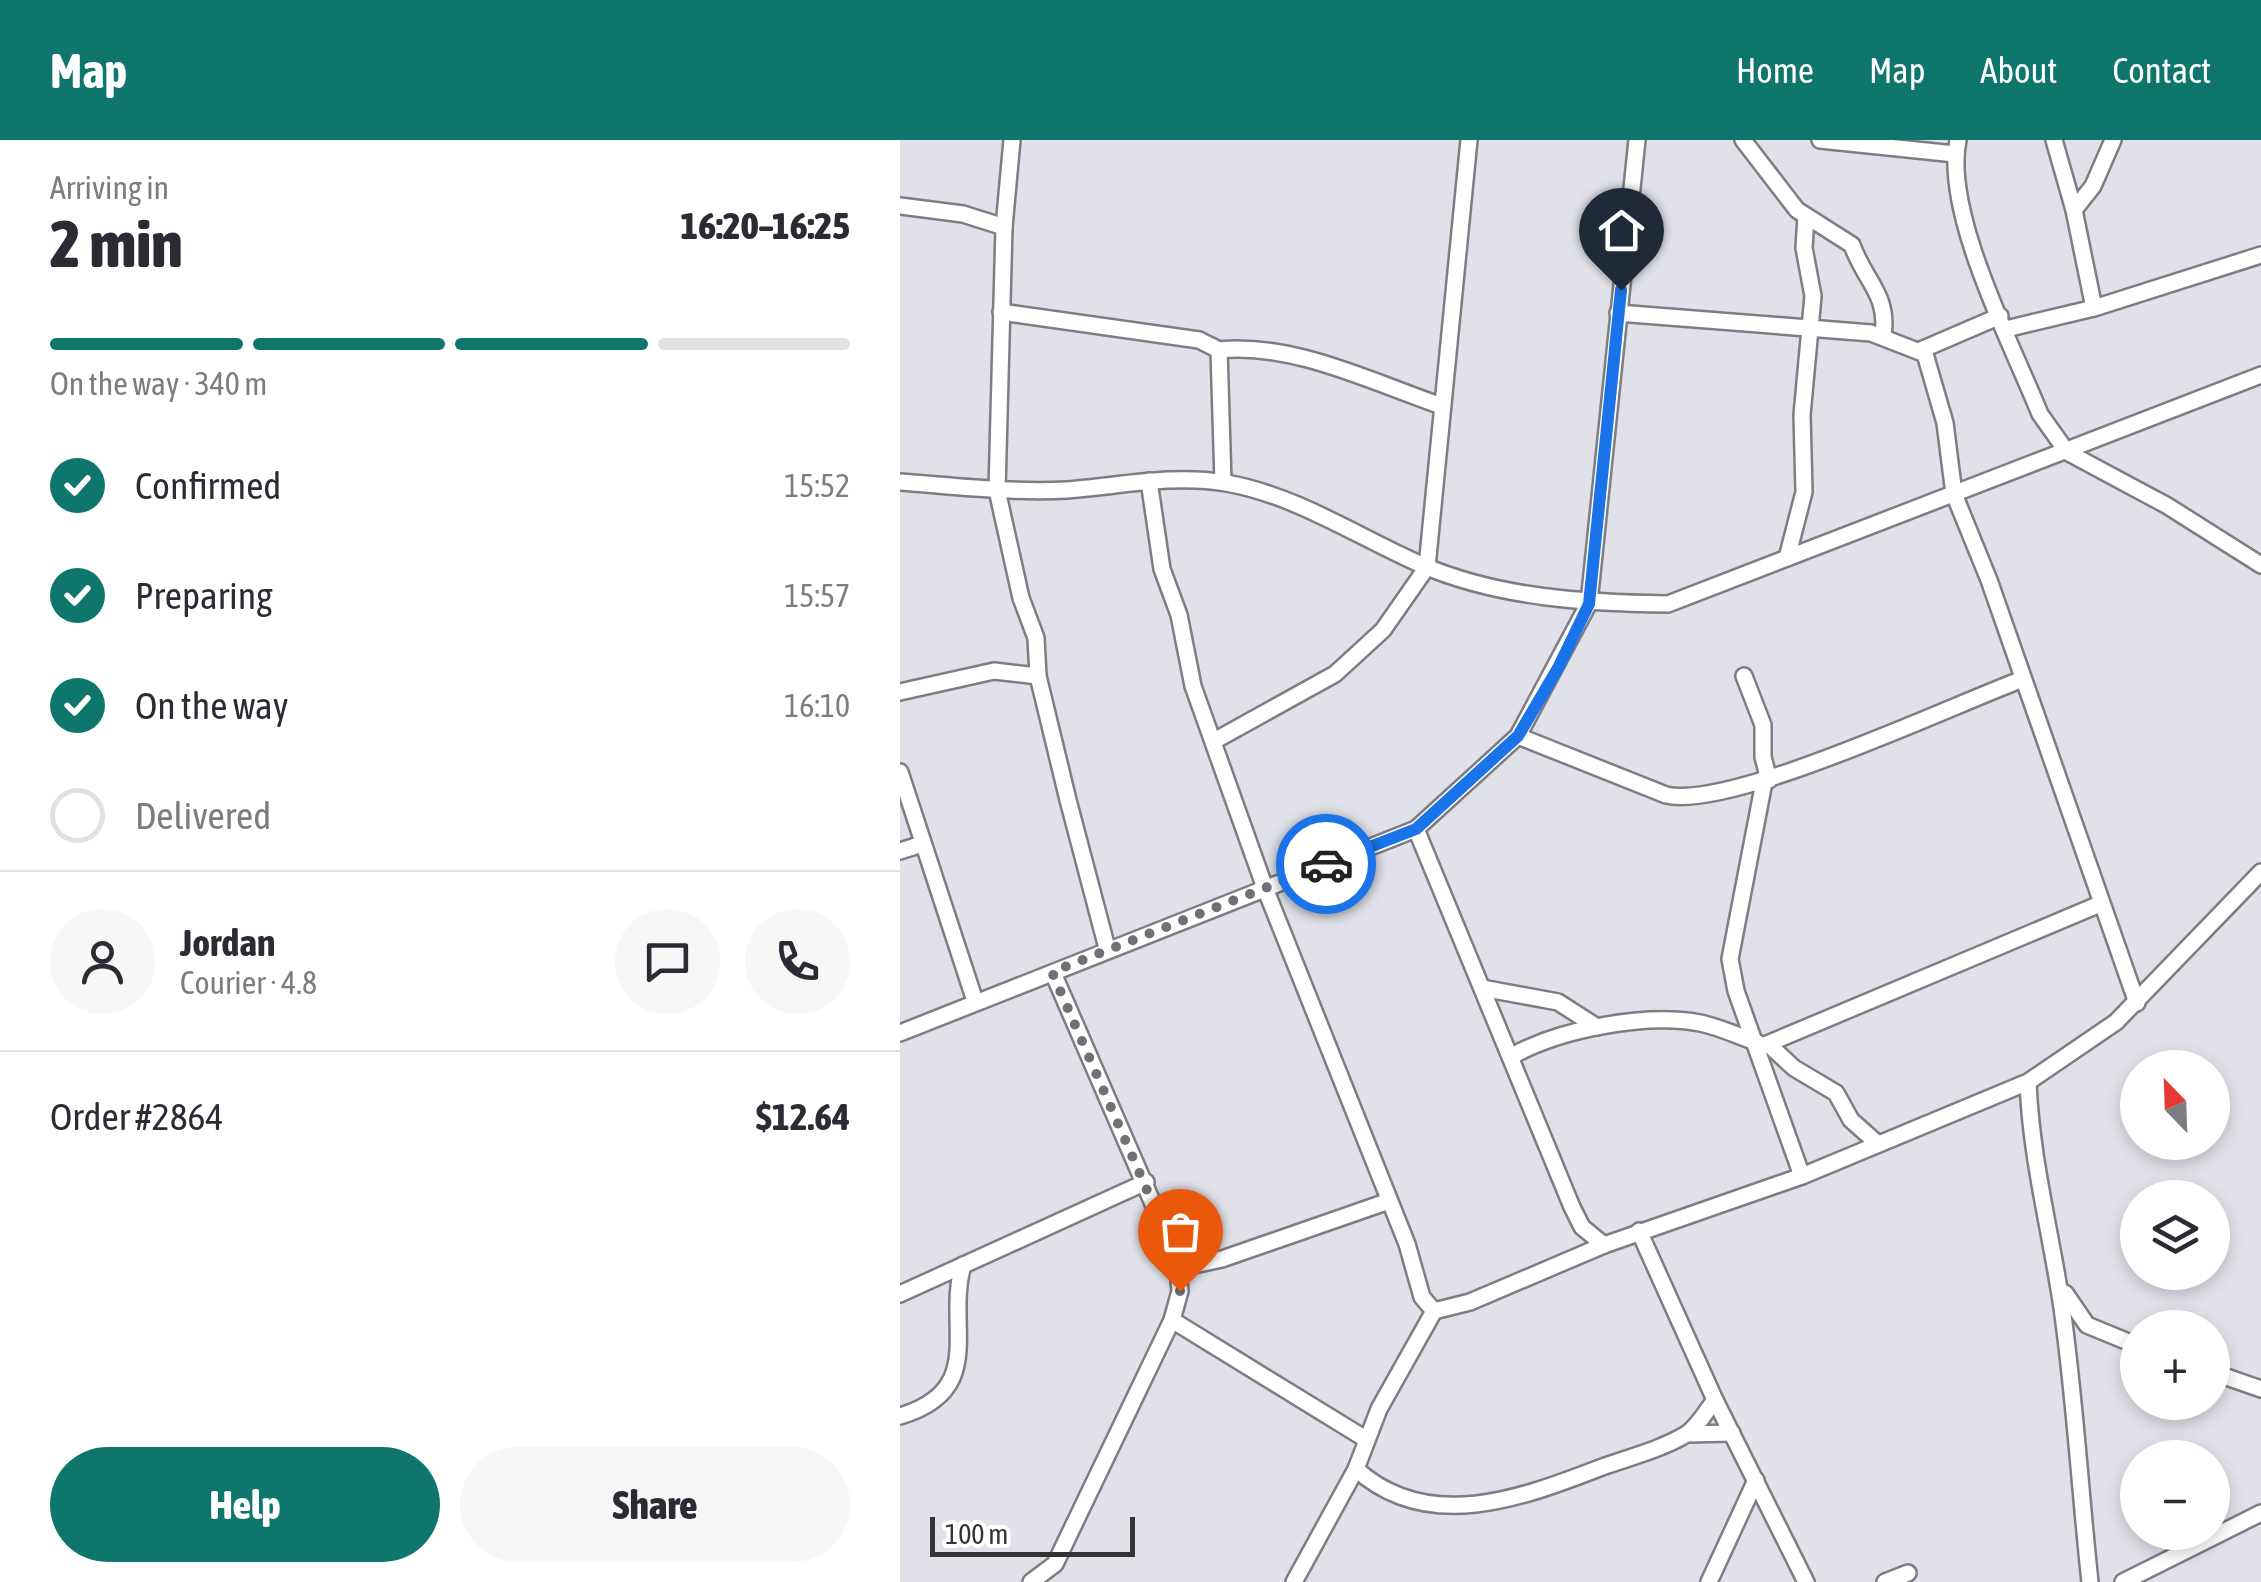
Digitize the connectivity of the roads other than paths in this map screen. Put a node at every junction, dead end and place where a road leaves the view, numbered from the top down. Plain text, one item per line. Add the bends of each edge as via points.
1 (1012, 140) edge
2 (1469, 140) edge
3 (1637, 140) edge
4 (1743, 140) edge
5 (1820, 140) edge
6 (2054, 140) edge
7 (2112, 140) edge
8 (1956, 147) edge
9 (900, 206) edge
10 (2074, 210) junction
11 (1806, 216) junction
12 (1004, 228) junction
13 (2261, 255) edge
14 (2094, 308) junction
15 (1001, 312) junction
16 (1618, 313) junction
17 (2003, 322) junction
18 (1810, 330) junction
19 (1883, 336) junction
20 (1219, 350) junction
21 (1921, 350) junction
22 (2261, 375) edge
23 (1442, 406) junction
24 (2066, 452) junction
25 (1149, 481) junction
26 (900, 482) edge
27 (1222, 482) junction
28 (998, 490) junction
29 (1954, 494) junction
30 (1787, 558) junction
31 (2261, 566) edge
32 (1426, 567) junction
33 (1589, 604) junction
34 (1038, 676) junction
35 (1744, 676) dead end
36 (2023, 680) junction
37 (901, 689) edge
38 (1518, 736) junction
39 (1214, 741) junction
40 (900, 772) edge
41 (1767, 781) junction
42 (1416, 829) junction
43 (922, 844) junction
44 (900, 851) edge
45 (2261, 872) edge
46 (1266, 888) junction
47 (2100, 904) junction
48 (1107, 948) junction
49 (1052, 972) junction
50 (1482, 988) junction
51 (976, 1001) junction
52 (2136, 1002) junction
53 (1598, 1027) junction
54 (900, 1033) edge
55 (1762, 1045) junction
56 (1512, 1056) junction
57 (2028, 1082) junction
58 (1878, 1144) junction
59 (1802, 1176) junction
60 (1146, 1182) junction
61 (1389, 1200) junction
62 (1639, 1232) junction
63 (1604, 1245) junction
64 (1177, 1259) junction
65 (963, 1265) junction
66 (2057, 1276) junction
67 (900, 1294) edge
68 (1434, 1311) junction
69 (1172, 1320) junction
70 (2120, 1339) edge
71 (2230, 1378) edge
72 (2261, 1388) edge
73 (1716, 1400) junction
74 (900, 1416) edge
75 (1732, 1433) junction
76 (1688, 1434) junction
77 (1364, 1438) junction
78 (1356, 1469) junction
79 (1756, 1480) junction
80 (2261, 1513) edge
81 (1908, 1574) dead end
82 (1032, 1582) edge
83 (1294, 1582) edge
84 (1710, 1582) edge
85 (1806, 1582) edge
86 (1885, 1582) edge
87 (2090, 1582) edge
88 (2124, 1582) edge

1 - 12 street
2 - 23 street
3 - 16 street
4 - 11 street
5 - 8 street
6 - 10 street
7 - 10 street
8 - 17 street via 1969,234
9 - 12 street via 962,214
10 - 14 street
11 - 18 street
11 - 19 street via 1852,245 1883,301
12 - 15 street
13 - 14 street
14 - 17 street
15 - 20 street via 1199,340
15 - 28 street
16 - 18 street
16 - 33 street
17 - 21 street
17 - 24 street via 2040,414
18 - 19 street
18 - 30 street via 1804,492
19 - 21 street
20 - 23 street via 1302,358
20 - 27 street
21 - 29 street via 1935,376
22 - 24 street
23 - 32 street
24 - 29 street
24 - 31 street
25 - 27 street
25 - 28 street
25 - 39 street via 1162,568
26 - 28 street
27 - 32 street via 1291,503
28 - 34 street via 1020,598 1036,638
29 - 30 street
29 - 36 street
30 - 33 street via 1668,604
32 - 33 street
32 - 39 street via 1383,630 1335,674
33 - 38 street
34 - 37 street via 994,672
34 - 48 street
35 - 41 street via 1763,725
36 - 41 street
36 - 47 street
38 - 41 street via 1673,796
38 - 42 street
39 - 46 street
40 - 43 street
41 - 55 street via 1730,959 1736,992
42 - 46 street
42 - 50 street
43 - 44 street
43 - 51 street
45 - 52 street
46 - 48 street
46 - 61 street
47 - 52 street
47 - 55 street
48 - 49 street
49 - 51 street
49 - 60 street
50 - 53 street via 1558,1002
50 - 56 street
51 - 54 street
52 - 57 street via 2098,1038
53 - 55 street via 1686,1021
53 - 56 street via 1555,1036
55 - 58 street via 1836,1093 1851,1120
55 - 59 street
56 - 63 street via 1572,1207 1582,1227
57 - 58 street
57 - 66 street via 2035,1178
58 - 59 street
59 - 62 street
60 - 64 street
60 - 65 street
61 - 64 street via 1222,1258 1194,1265
61 - 68 street via 1422,1297
62 - 63 street
62 - 73 street
63 - 68 street
64 - 69 street via 1180,1291
65 - 67 street
65 - 74 street via 956,1290 962,1346 955,1371 940,1394
66 - 70 street via 2087,1326
66 - 87 street via 2076,1404
68 - 77 street
69 - 77 street
69 - 82 street via 1055,1564
71 - 72 street
73 - 75 street
73 - 76 street
75 - 76 street
75 - 79 street
76 - 78 street via 1486,1504 1389,1494
77 - 78 street
78 - 83 street
79 - 84 street
79 - 85 street
80 - 88 street
81 - 86 street

